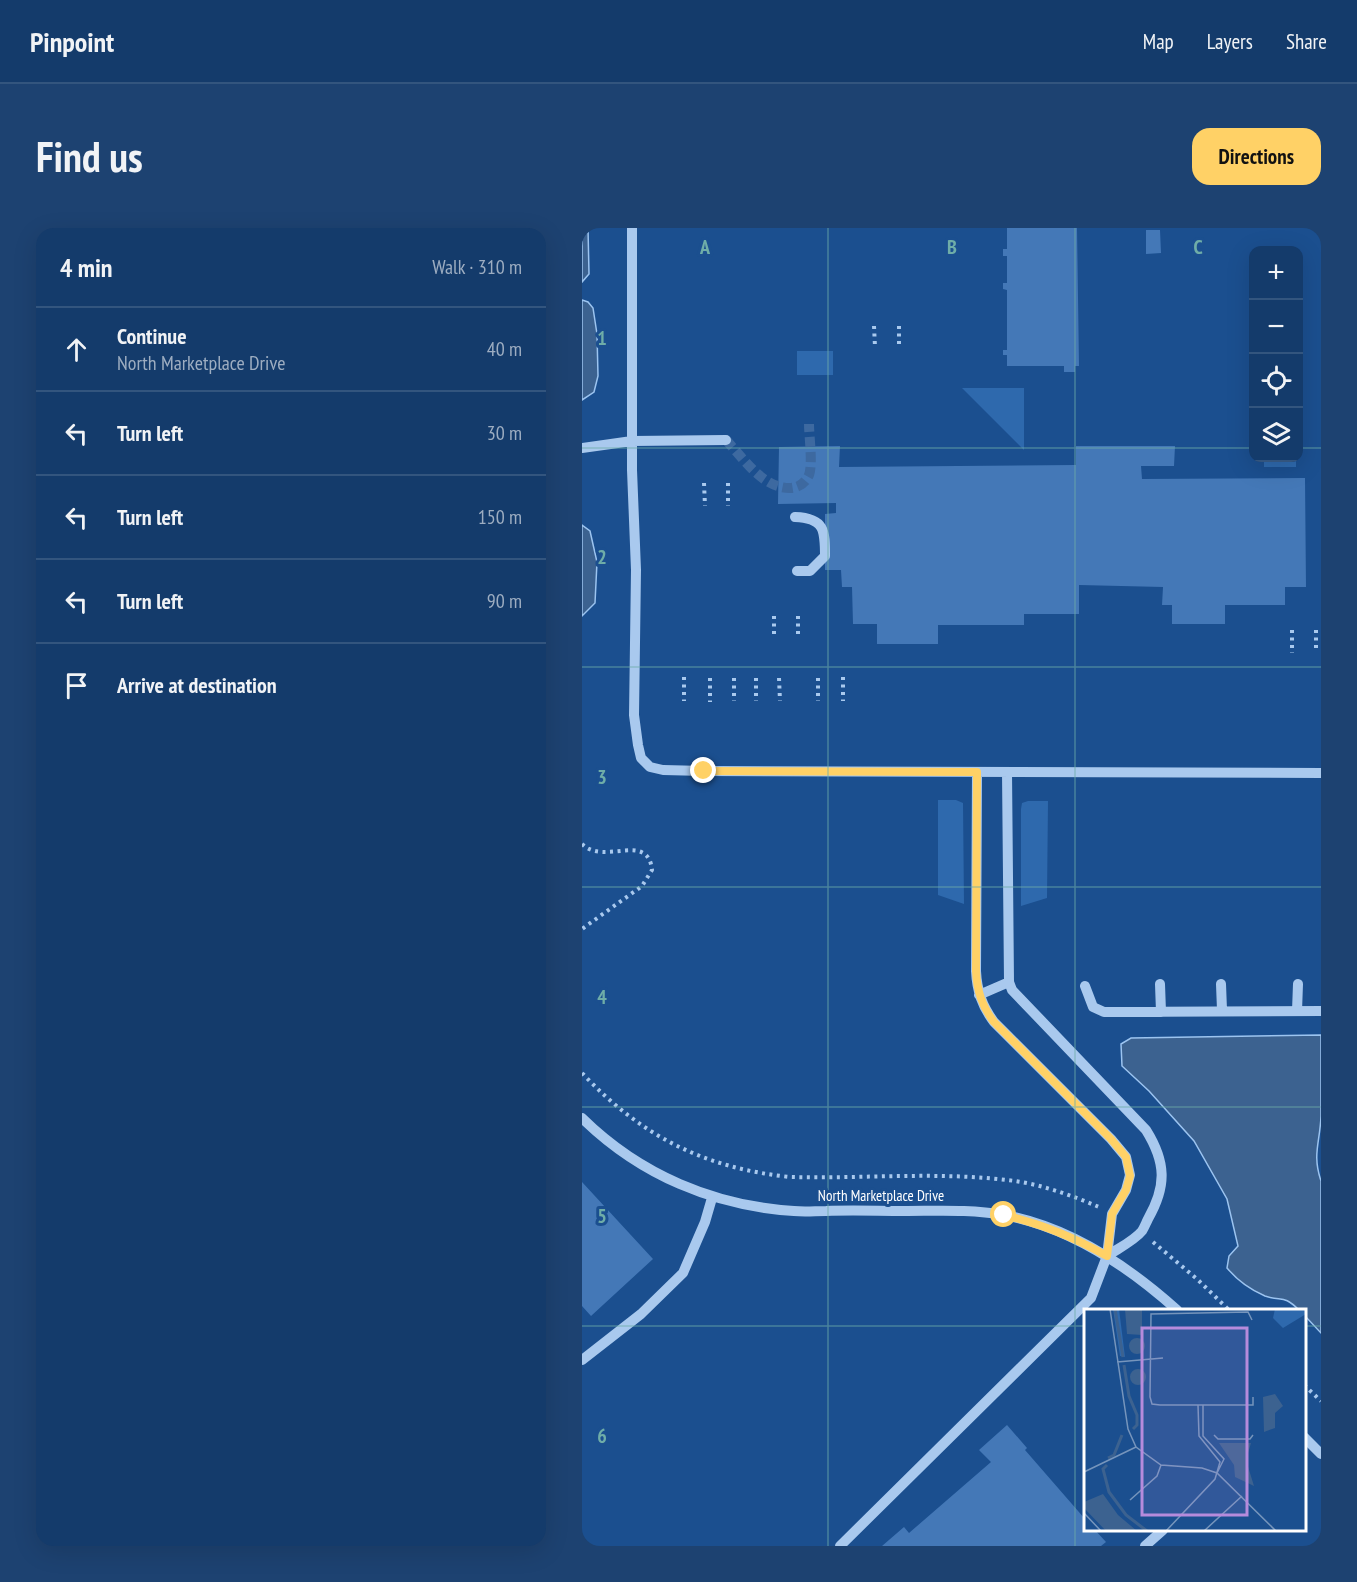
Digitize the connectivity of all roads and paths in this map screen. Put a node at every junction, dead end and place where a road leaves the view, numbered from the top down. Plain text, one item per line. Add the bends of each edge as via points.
1 (632, 228) edge
2 (874, 326) dead end
3 (899, 326) dead end
4 (875, 347) dead end
5 (899, 347) dead end
6 (726, 440) dead end
7 (632, 441) junction
8 (582, 448) edge
9 (704, 483) dead end
10 (728, 483) dead end
11 (705, 506) dead end
12 (728, 506) dead end
13 (795, 517) dead end
14 (797, 571) dead end
15 (774, 616) dead end
16 (798, 616) dead end
17 (1292, 630) dead end
18 (1316, 630) dead end
19 (774, 638) dead end
20 (798, 638) dead end
21 (1316, 652) dead end
22 (1292, 653) dead end
23 (684, 677) dead end
24 (843, 677) dead end
25 (710, 678) dead end
26 (734, 678) dead end
27 (756, 678) dead end
28 (779, 678) dead end
29 (818, 678) dead end
30 (818, 701) dead end
31 (843, 701) dead end
32 (684, 702) dead end
33 (710, 702) dead end
34 (734, 702) dead end
35 (756, 702) dead end
36 (780, 702) dead end
37 (977, 772) junction
38 (1007, 772) junction
39 (1321, 773) edge
40 (582, 844) edge
41 (582, 929) edge
42 (1009, 982) junction
43 (1160, 984) dead end
44 (1221, 984) dead end
45 (1298, 984) dead end
46 (1085, 986) dead end
47 (979, 995) junction
48 (1222, 1010) junction
49 (1297, 1011) junction
50 (1321, 1011) edge
51 (1161, 1012) junction
52 (582, 1073) edge
53 (582, 1118) edge
54 (712, 1198) junction
55 (1097, 1206) dead end
56 (1153, 1242) dead end
57 (1107, 1256) junction
58 (1175, 1309) edge
59 (1227, 1309) edge
60 (582, 1360) edge
61 (1306, 1386) edge
62 (1321, 1401) edge
63 (1306, 1438) edge
64 (1321, 1454) edge
65 (1162, 1531) edge
66 (840, 1546) edge
67 (1144, 1546) edge

1 - 7 street
2 - 4 path
3 - 5 path
6 - 7 street
7 - 8 street
7 - 37 street via 636,570 634,715 641,758 650,767
9 - 11 path
10 - 12 path
13 - 14 street via 816,521 825,532 825,556 810,571
15 - 19 path
16 - 20 path
17 - 22 path
18 - 21 path
23 - 32 path
24 - 31 path
25 - 33 path
26 - 34 path
27 - 35 path
28 - 36 path
29 - 30 path
37 - 38 street
37 - 47 street
38 - 39 street
38 - 42 street
40 - 41 path via 605,854 637,850 647,857 652,870 642,886
42 - 47 street
42 - 57 street via 1018,999 1146,1130 1159,1153 1161,1189 1155,1207 1141,1232
43 - 51 street
44 - 48 street
45 - 49 street
46 - 51 street via 1092,1007 1104,1012
47 - 57 street via 994,1022 1126,1157 1130,1176 1112,1214
48 - 49 street
48 - 51 street
49 - 50 street
52 - 55 path via 599,1092 665,1142 730,1167 790,1177 1017,1181
53 - 54 street, North Marketplace Drive via 603,1139 633,1159 672,1182
54 - 57 street, North Marketplace Drive via 797,1212 950,1211 1004,1215 1044,1226
54 - 60 street via 683,1273 641,1314
56 - 59 path
57 - 58 street, North Marketplace Drive via 1149,1284
57 - 66 street via 1091,1298
61 - 62 path
63 - 64 street
65 - 67 street

